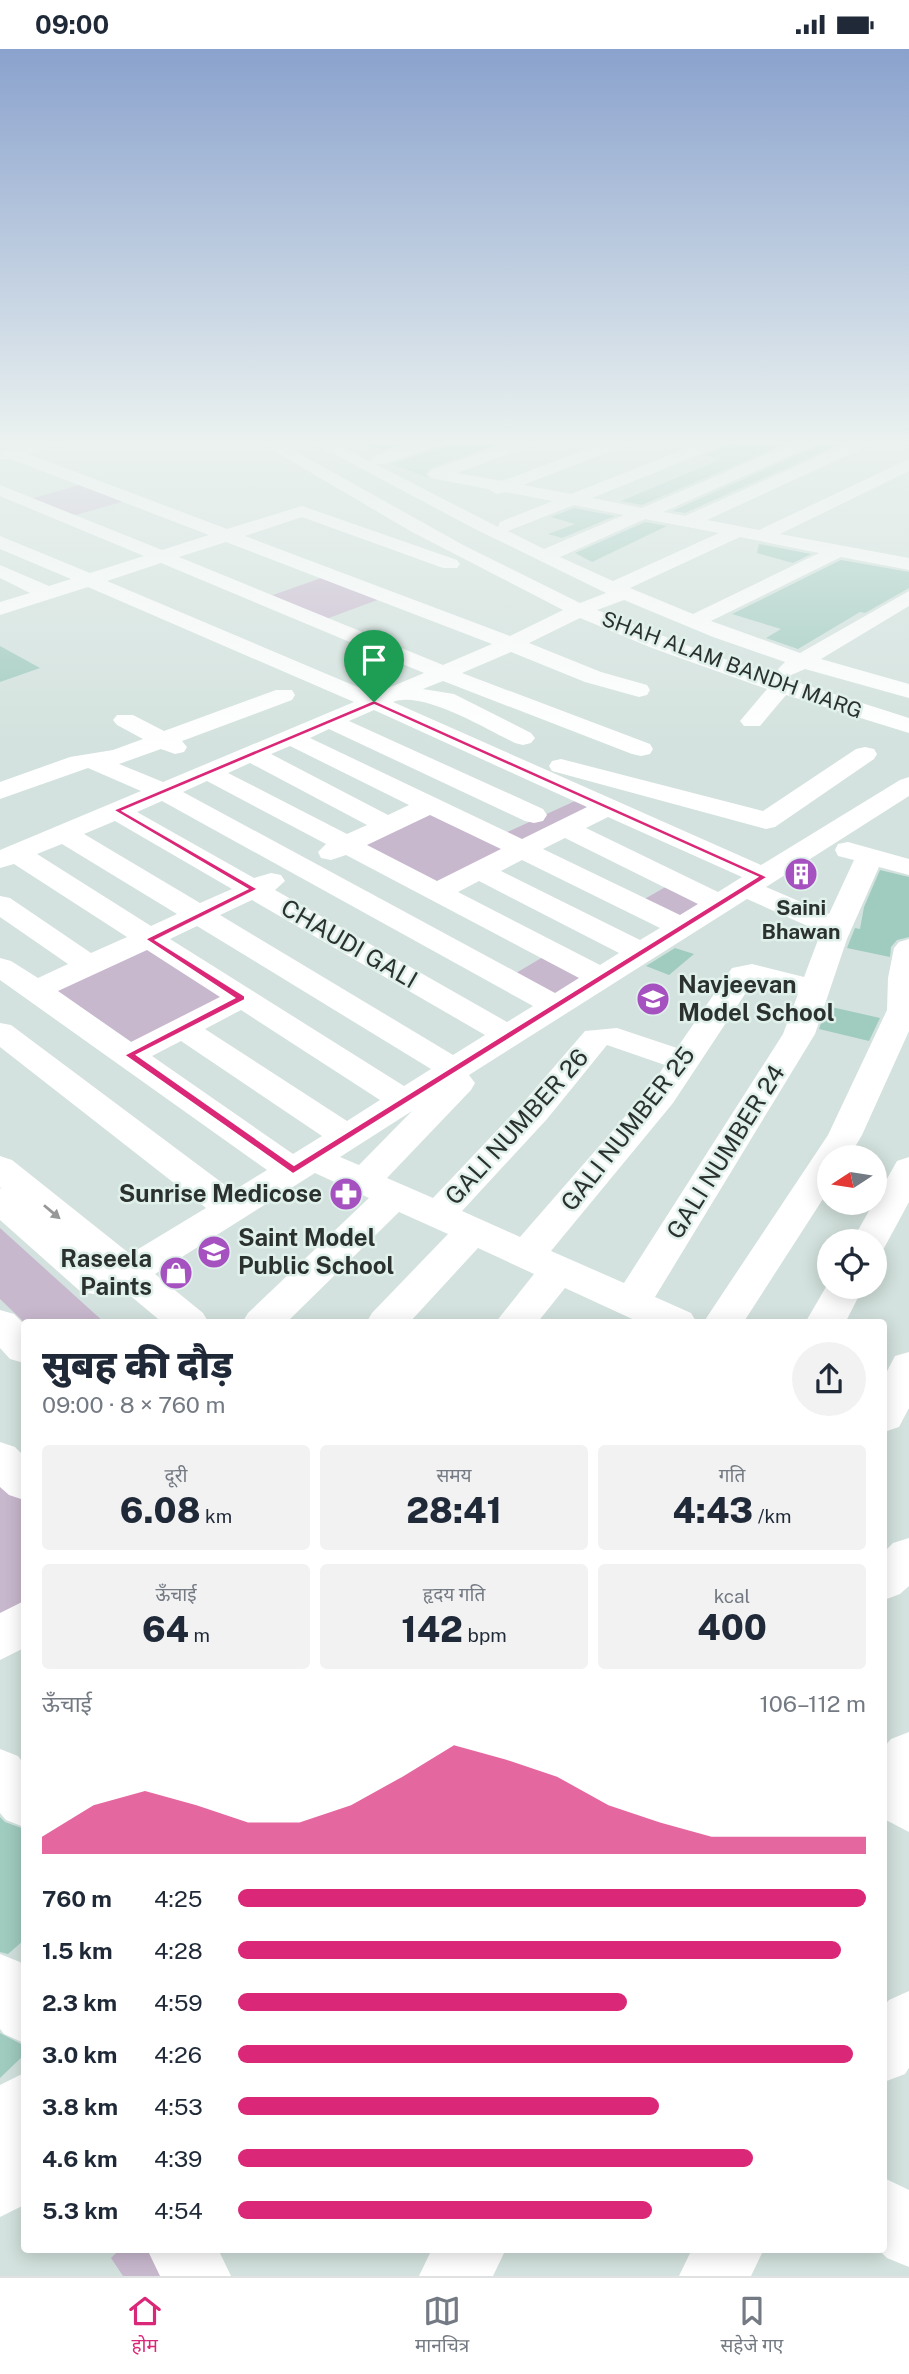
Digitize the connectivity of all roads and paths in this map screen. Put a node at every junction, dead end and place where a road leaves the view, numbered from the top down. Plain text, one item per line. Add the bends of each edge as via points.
1 (2, 543) edge
2 (129, 543) edge
3 (187, 543) edge
4 (200, 543) edge
5 (262, 543) edge
6 (390, 543) edge
7 (454, 543) edge
8 (523, 543) edge
9 (577, 543) edge
10 (715, 543) edge
11 (800, 543) edge
12 (450, 544) joint
13 (195, 546) junction
14 (839, 550) junction
15 (909, 550) edge
16 (415, 552) junction
17 (220, 555) dead end
18 (161, 556) junction
19 (102, 557) dead end
20 (545, 557) junction
21 (889, 561) junction
22 (381, 564) dead end
23 (909, 565) edge
24 (128, 567) junction
25 (0, 571) edge
26 (257, 571) dead end
27 (500, 572) junction
28 (325, 574) junction
29 (478, 574) junction
30 (152, 577) dead end
31 (86, 581) junction
32 (223, 582) junction
33 (619, 591) junction
34 (47, 593) junction
35 (189, 593) dead end
36 (442, 595) dead end
37 (909, 597) edge
38 (261, 598) junction
39 (401, 603) junction
40 (3, 605) edge
41 (579, 610) junction
42 (694, 622) junction
43 (325, 624) junction
44 (512, 633) junction
45 (454, 648) dead end
46 (479, 657) junction
47 (803, 662) junction
48 (444, 672) junction
49 (383, 673) dead end
50 (773, 684) junction
51 (409, 687) junction
52 (639, 690) dead end
53 (909, 691) edge
54 (284, 695) dead end
55 (374, 702) junction
56 (125, 720) dead end
57 (330, 721) junction
58 (752, 721) dead end
59 (909, 726) edge
60 (290, 737) junction
61 (523, 738) dead end
62 (162, 740) junction
63 (641, 749) dead end
64 (486, 753) junction
65 (251, 754) junction
66 (865, 754) dead end
67 (89, 760) junction
68 (432, 768) junction
69 (211, 771) junction
70 (909, 785) edge
71 (0, 791) edge
72 (163, 791) junction
73 (579, 794) junction
74 (429, 805) junction
75 (608, 807) junction
76 (782, 809) junction
77 (117, 810) junction
78 (534, 815) junction
79 (388, 825) junction
80 (565, 828) junction
81 (63, 833) junction
82 (491, 835) junction
83 (829, 836) junction
84 (347, 845) junction
85 (520, 849) junction
86 (8, 856) edge
87 (869, 858) junction
88 (301, 867) junction
89 (909, 867) edge
90 (478, 870) junction
91 (254, 889) junction
92 (743, 890) junction
93 (436, 892) junction
94 (0, 904) edge
95 (199, 916) junction
96 (682, 927) junction
97 (836, 927) junction
98 (149, 939) junction
99 (909, 948) edge
100 (642, 953) junction
101 (90, 966) junction
102 (0, 967) edge
103 (602, 978) junction
104 (36, 990) junction
105 (815, 993) junction
106 (906, 994) edge
107 (242, 998) junction
108 (556, 1006) junction
109 (183, 1028) junction
110 (0, 1032) edge
111 (509, 1036) junction
112 (129, 1055) junction
113 (685, 1061) junction
114 (466, 1063) junction
115 (405, 1101) junction
116 (347, 1137) junction
117 (838, 1145) edge
118 (303, 1165) junction
119 (909, 1169) edge
120 (817, 1178) edge
121 (2, 1181) edge
122 (379, 1188) junction
123 (232, 1209) junction
124 (437, 1216) junction
125 (876, 1229) edge
126 (472, 1232) junction
127 (543, 1262) junction
128 (115, 1279) junction
129 (838, 1299) edge
130 (649, 1315) edge
131 (182, 1319) edge
132 (265, 1319) edge
133 (390, 1319) edge
134 (517, 1319) edge
135 (726, 1319) edge
136 (827, 1319) edge
137 (0, 1324) edge
138 (21, 1344) edge
139 (909, 1367) edge
140 (887, 1410) edge
141 (887, 1417) edge
142 (909, 1428) edge
143 (0, 1459) edge
144 (21, 1480) edge
145 (909, 1556) edge
146 (887, 1577) edge
147 (909, 1756) edge
148 (0, 1773) edge
149 (887, 1782) edge
150 (887, 1788) edge
151 (21, 1799) edge
152 (909, 1807) edge
153 (0, 1982) edge
154 (21, 2010) edge
155 (909, 2020) edge
156 (887, 2049) edge
157 (21, 2106) edge
158 (0, 2126) edge
159 (21, 2165) edge
160 (0, 2186) edge
161 (887, 2212) edge
162 (909, 2235) edge
163 (471, 2253) edge
164 (729, 2253) edge
165 (452, 2276) edge
166 (711, 2276) edge

1 - 31 street
2 - 18 street
3 - 13 street
4 - 13 street
5 - 28 street
6 - 16 street
7 - 12 street
8 - 20 street, SHAH ALAM BANDH MARG
9 - 20 street
10 - 33 street
11 - 14 street
12 - 27 street, SHAH ALAM BANDH MARG
13 - 17 street
13 - 18 street
14 - 21 street
14 - 42 street
15 - 21 street
16 - 22 street
16 - 29 street
18 - 24 street
18 - 32 street
19 - 24 street
20 - 33 street, SHAH ALAM BANDH MARG
21 - 23 street
24 - 30 street
24 - 31 street
25 - 34 street
26 - 32 street
27 - 29 street
27 - 41 street, SHAH ALAM BANDH MARG
28 - 38 street
28 - 39 street
29 - 41 street
31 - 34 street
31 - 55 street
32 - 35 street
32 - 38 street
33 - 41 street
33 - 42 street, SHAH ALAM BANDH MARG
34 - 40 street
36 - 39 street
37 - 47 street
38 - 43 street
39 - 43 street
39 - 44 street
41 - 44 street via 539,632
41 - 50 street, SHAH ALAM BANDH MARG
42 - 47 street, SHAH ALAM BANDH MARG
43 - 48 street
44 - 46 street
44 - 52 street via 593,677
45 - 46 street
46 - 48 street
47 - 50 street
47 - 53 street, SHAH ALAM BANDH MARG
48 - 51 street
48 - 63 street
49 - 51 street
50 - 58 street
50 - 59 street, SHAH ALAM BANDH MARG
51 - 55 street
51 - 61 street via 419,696 446,699
54 - 62 street
55 - 57 street
55 - 64 street
56 - 62 street
57 - 60 street
57 - 68 street
60 - 65 street
60 - 74 street
62 - 67 street via 117,757
62 - 69 street
64 - 68 street
64 - 73 street
64 - 76 street via 532,756 766,821
65 - 69 street
65 - 79 street
66 - 76 street
67 - 71 street
67 - 72 street
68 - 78 street
69 - 72 street
69 - 84 street
70 - 83 street
72 - 77 street
72 - 88 street
73 - 75 street
73 - 78 street
74 - 79 street
74 - 82 street
75 - 80 street
75 - 92 street
76 - 83 street
77 - 81 street
77 - 91 street, CHAUDI GALI
78 - 82 street
79 - 84 street
80 - 85 street
80 - 92 street
81 - 86 street
81 - 95 street
82 - 85 street
83 - 87 street
83 - 92 street
84 - 88 street
84 - 93 street
85 - 90 street
85 - 96 street
86 - 98 street
87 - 89 street
87 - 97 street, GALI NUMBER 24
88 - 91 street
88 - 108 street
90 - 93 street
90 - 100 street
91 - 95 street
91 - 111 street, CHAUDI GALI
92 - 96 street
92 - 97 street
93 - 103 street
94 - 101 street
95 - 98 street
95 - 114 street
96 - 100 street
97 - 105 street, GALI NUMBER 24
98 - 101 street
98 - 107 street
99 - 106 street
100 - 103 street
101 - 104 street
102 - 104 street
103 - 108 street
104 - 112 street
105 - 113 street, GALI NUMBER 25 via 743,974
105 - 130 street, GALI NUMBER 24 via 799,1034
106 - 117 street
107 - 109 street
107 - 115 street
108 - 111 street
109 - 112 street
109 - 116 street
110 - 123 street
111 - 114 street
112 - 118 street
113 - 124 street, GALI NUMBER 26 via 606,1038
113 - 127 street, GALI NUMBER 25
114 - 115 street
114 - 122 street via 461,1081
115 - 116 street
116 - 118 street
118 - 122 street
118 - 123 street
119 - 125 street
120 - 135 street
121 - 128 street via 94,1282
122 - 124 street
122 - 132 street
123 - 128 street
124 - 126 street
126 - 127 street
126 - 133 street
127 - 130 street
127 - 134 street, GALI NUMBER 25
128 - 131 street
129 - 136 street
137 - 138 street
139 - 140 street
141 - 142 street
143 - 144 street
145 - 146 street
147 - 149 street
148 - 151 street
150 - 152 street
153 - 154 street
155 - 156 street
157 - 158 street
159 - 160 street
161 - 162 street
163 - 165 street
164 - 166 street

